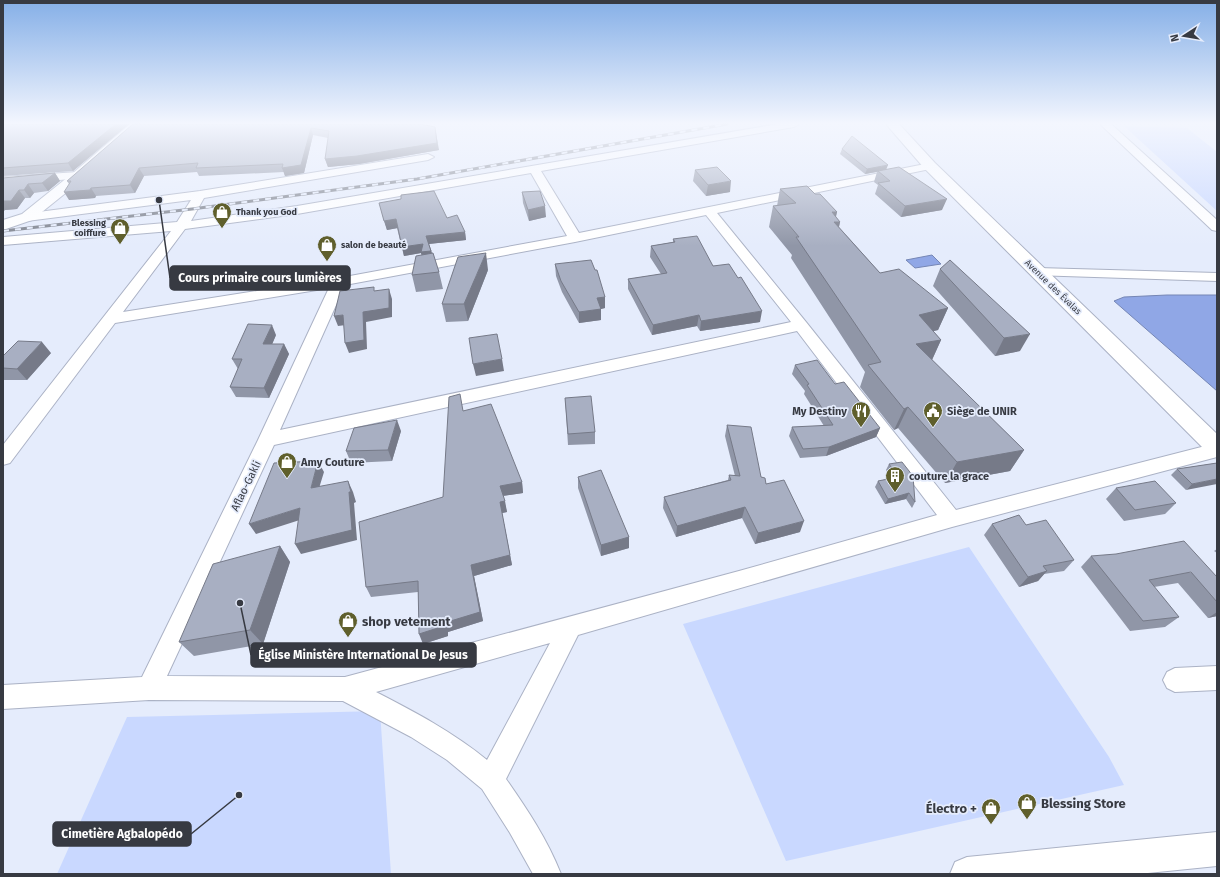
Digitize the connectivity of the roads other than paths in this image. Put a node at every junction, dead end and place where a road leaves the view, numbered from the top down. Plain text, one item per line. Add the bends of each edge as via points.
1 (91, 165) edge
2 (380, 165) edge
3 (558, 165) edge
4 (1150, 165) edge
5 (930, 166) joint
6 (534, 169) junction
7 (78, 176) junction
8 (3, 181) edge
9 (200, 195) junction
10 (709, 211) junction
11 (27, 217) junction
12 (3, 225) edge
13 (181, 226) junction
14 (1217, 227) edge
15 (575, 238) junction
16 (3, 241) edge
17 (1038, 272) junction
18 (1217, 277) edge
19 (339, 282) junction
20 (110, 319) junction
21 (801, 325) junction
22 (267, 440) junction
23 (1212, 450) edge
24 (3, 458) edge
25 (952, 519) junction
26 (570, 627) junction
27 (1217, 678) edge
28 (1175, 680) dead end
29 (149, 688) junction
30 (345, 689) junction
31 (3, 697) edge
32 (491, 780) junction
33 (1217, 849) edge
34 (547, 874) edge
35 (967, 874) edge

1 - 7 street
2 - 9 street
3 - 6 street
4 - 14 street
5 - 10 street
5 - 17 street, Avenue des Évalas
6 - 13 street via 297,210
6 - 15 street
7 - 8 street
7 - 11 street
9 - 11 street
9 - 13 street
10 - 15 street
10 - 21 street
11 - 12 street
13 - 16 street
13 - 20 street
15 - 19 street
17 - 18 street
17 - 23 street, Avenue des Évalas
19 - 20 street
19 - 22 street, Aflao-Gakli
20 - 24 street
21 - 22 street
21 - 25 street
22 - 29 street, Aflao-Gakli
23 - 25 street
25 - 26 street
26 - 30 street
26 - 32 street
27 - 28 street
29 - 30 street
29 - 31 street
30 - 32 street via 420,728 456,751
32 - 34 street via 540,856
33 - 35 street

